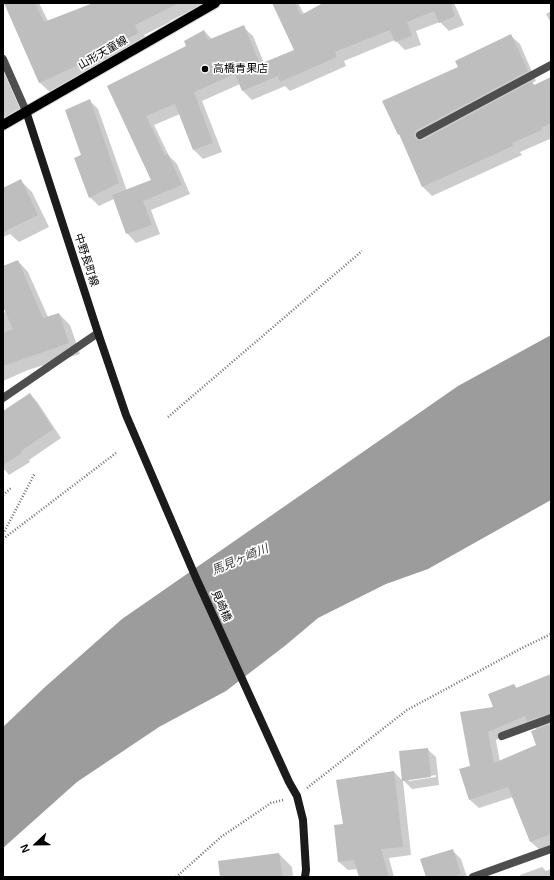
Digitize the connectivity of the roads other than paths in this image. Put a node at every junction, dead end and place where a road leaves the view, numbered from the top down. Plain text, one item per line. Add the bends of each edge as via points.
1 (215, 3) edge
2 (3, 59) edge
3 (551, 65) edge
4 (26, 111) junction
5 (3, 125) edge
6 (420, 135) dead end
7 (98, 333) junction
8 (3, 398) edge
9 (126, 416) joint
10 (551, 718) edge
11 (502, 736) dead end
12 (551, 849) edge
13 (305, 877) edge
14 (473, 877) edge

1 - 4 main road, 山形天童線
2 - 4 lane
3 - 6 lane
4 - 5 main road, 山形天童線
4 - 7 main road, 中野長町線
7 - 8 lane
7 - 9 main road, 中野長町線
9 - 13 main road, 見崎橋 via 196,578 297,796 303,820
10 - 11 lane
12 - 14 lane

